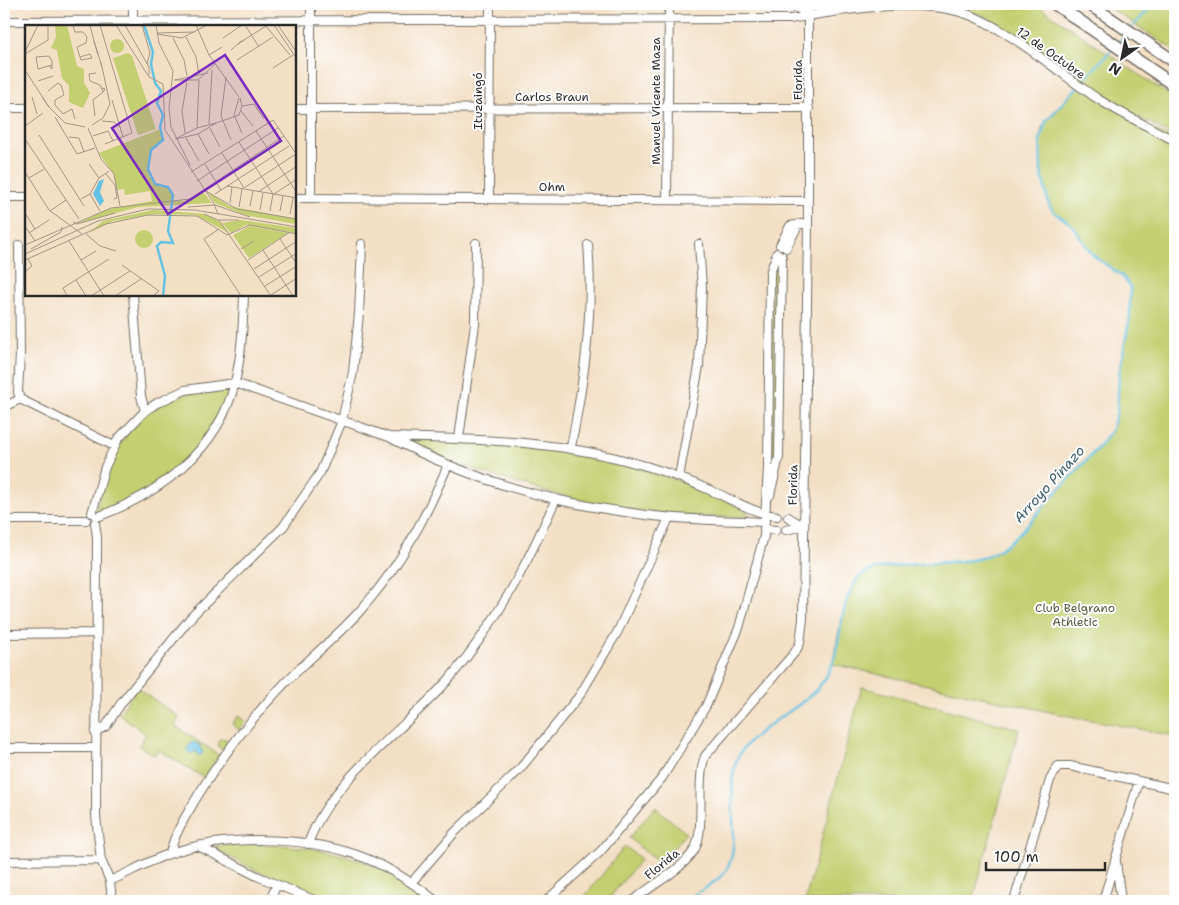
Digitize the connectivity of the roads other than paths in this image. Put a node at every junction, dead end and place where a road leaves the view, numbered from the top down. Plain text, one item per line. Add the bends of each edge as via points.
1 (133, 4) edge
2 (311, 4) edge
3 (490, 4) edge
4 (668, 4) edge
5 (790, 4) edge
6 (808, 4) edge
7 (1055, 4) edge
8 (1089, 4) edge
9 (809, 16) junction
10 (668, 18) junction
11 (311, 19) junction
12 (490, 19) junction
13 (4, 21) edge
14 (133, 23) edge
15 (1175, 62) edge
16 (1175, 86) edge
17 (4, 108) edge
18 (25, 108) edge
19 (809, 108) junction
20 (296, 109) edge
21 (311, 109) junction
22 (489, 109) junction
23 (667, 109) junction
24 (1175, 142) edge
25 (4, 197) edge
26 (25, 197) edge
27 (296, 198) edge
28 (311, 198) junction
29 (489, 198) junction
30 (667, 199) junction
31 (808, 201) junction
32 (808, 222) junction
33 (476, 243) dead end
34 (362, 244) dead end
35 (699, 244) dead end
36 (20, 245) dead end
37 (588, 245) dead end
38 (781, 250) junction
39 (771, 266) junction
40 (781, 267) junction
41 (133, 296) edge
42 (244, 296) edge
43 (235, 383) junction
44 (20, 399) junction
45 (6, 406) dead end
46 (144, 411) junction
47 (342, 421) junction
48 (389, 438) junction
49 (459, 438) junction
50 (114, 446) junction
51 (571, 447) junction
52 (448, 465) junction
53 (679, 477) junction
54 (556, 499) junction
55 (778, 516) dead end
56 (788, 517) dead end
57 (95, 518) junction
58 (669, 518) junction
59 (765, 519) junction
60 (4, 520) edge
61 (803, 526) junction
62 (776, 530) dead end
63 (786, 530) dead end
64 (96, 633) junction
65 (4, 634) edge
66 (95, 732) junction
67 (4, 748) edge
68 (95, 748) junction
69 (1139, 781) junction
70 (1175, 789) edge
71 (308, 844) junction
72 (198, 846) junction
73 (170, 853) junction
74 (1116, 856) junction
75 (101, 860) junction
76 (4, 861) edge
77 (110, 881) junction
78 (412, 882) junction
79 (277, 885) junction
80 (112, 901) edge
81 (269, 901) edge
82 (316, 901) edge
83 (436, 901) edge
84 (546, 901) edge
85 (633, 901) edge
86 (1014, 901) edge
87 (1103, 901) edge
88 (1121, 901) edge

1 - 14 street
2 - 11 street
3 - 12 street, Ituzaingó
4 - 10 street, Manuel Vicente Maza
5 - 9 street
6 - 9 street, Florida
7 - 16 highway
8 - 15 highway
9 - 10 street, 12 de Octubre via 790,19
9 - 19 street, Florida
9 - 24 street, 12 de Octubre via 886,5 924,5 954,10 990,24 1101,101
10 - 12 street, 12 de Octubre
10 - 23 street, Manuel Vicente Maza
11 - 12 street, 12 de Octubre
11 - 14 street, 12 de Octubre
11 - 21 street
12 - 22 street, Ituzaingó
13 - 14 street, 12 de Octubre
17 - 18 street
19 - 23 street, Carlos Braun
19 - 31 street, Florida
20 - 21 street, Carlos Braun
21 - 22 street, Carlos Braun
21 - 28 street
22 - 23 street, Carlos Braun
22 - 29 street, Ituzaingó
23 - 30 street, Manuel Vicente Maza
25 - 26 street
27 - 28 street, Ohm
28 - 29 street, Ohm
29 - 30 street, Ohm
30 - 31 street, Ohm
31 - 32 street, Florida
32 - 38 street via 790,226
32 - 61 street, Florida
33 - 49 street via 475,324
34 - 47 street via 356,348
35 - 53 street via 701,345
36 - 44 street
37 - 51 street via 587,345
38 - 39 street
38 - 40 street
39 - 40 street
39 - 59 street
40 - 59 street via 779,457
41 - 46 street
42 - 43 street
43 - 46 street via 185,390
43 - 47 street
43 - 57 street via 213,430 190,460 158,488
44 - 45 street
44 - 50 street
46 - 50 street
47 - 48 street
47 - 66 street via 316,479 283,527 192,616 106,726
48 - 49 street
48 - 52 street
49 - 51 street
50 - 57 street via 105,467
51 - 53 street
52 - 54 street
52 - 73 street via 424,519 398,563 364,607 284,684 237,740 188,812 172,842
53 - 59 street
54 - 58 street
54 - 71 street via 517,583 489,627 449,678 342,790 317,822
55 - 59 street
56 - 61 street
57 - 60 street via 90,524 86,520
57 - 64 street
58 - 59 street
58 - 78 street via 618,631 580,694 519,770 455,832
59 - 62 street
59 - 84 street via 754,578 739,628 699,719 662,778 634,814 601,851
61 - 63 street
61 - 85 street, Florida via 803,619 798,648 705,756 698,838 693,851 683,863
64 - 65 street
64 - 66 street
66 - 68 street
67 - 68 street
68 - 75 street via 96,816
69 - 70 street
69 - 74 street
69 - 86 street via 1070,766 1056,768
71 - 72 street via 240,841
71 - 78 street via 352,853
72 - 73 street
72 - 79 street
73 - 77 street
74 - 87 street
74 - 88 street
75 - 76 street
75 - 77 street
77 - 80 street
78 - 83 street
79 - 81 street
79 - 82 street

